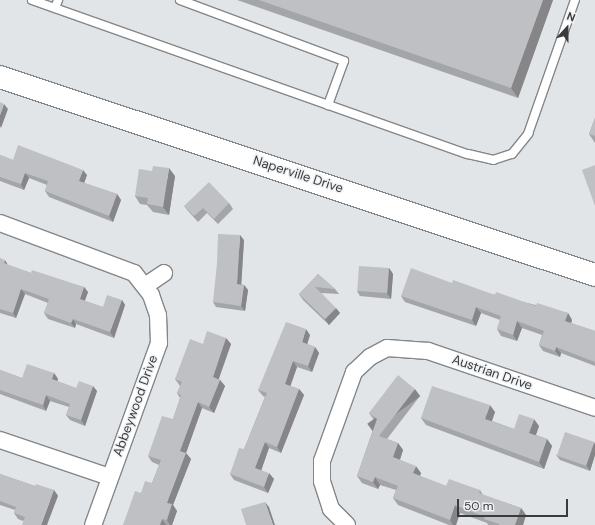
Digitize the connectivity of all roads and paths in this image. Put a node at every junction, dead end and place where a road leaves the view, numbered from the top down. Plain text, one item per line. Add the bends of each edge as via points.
1 (32, 0) edge
2 (180, 0) edge
3 (575, 0) edge
4 (56, 4) edge
5 (0, 77) edge
6 (328, 105) junction
7 (0, 223) edge
8 (164, 273) dead end
9 (595, 275) edge
10 (146, 286) junction
11 (595, 408) edge
12 (0, 440) edge
13 (109, 477) junction
14 (93, 525) edge
15 (347, 525) edge

1 - 4 lane
2 - 6 lane via 344,60
3 - 6 lane via 528,134 512,154 493,160 468,154
4 - 6 lane
5 - 9 street, Naperville Drive
7 - 10 street, Abbeywood Drive via 104,260 134,273
8 - 10 street
10 - 13 street, Abbeywood Drive via 158,315 160,343
11 - 15 street, Austrian Drive via 428,351 387,348 370,357 354,372 322,461 322,481 331,509
12 - 13 street
13 - 14 street, Abbeywood Drive

